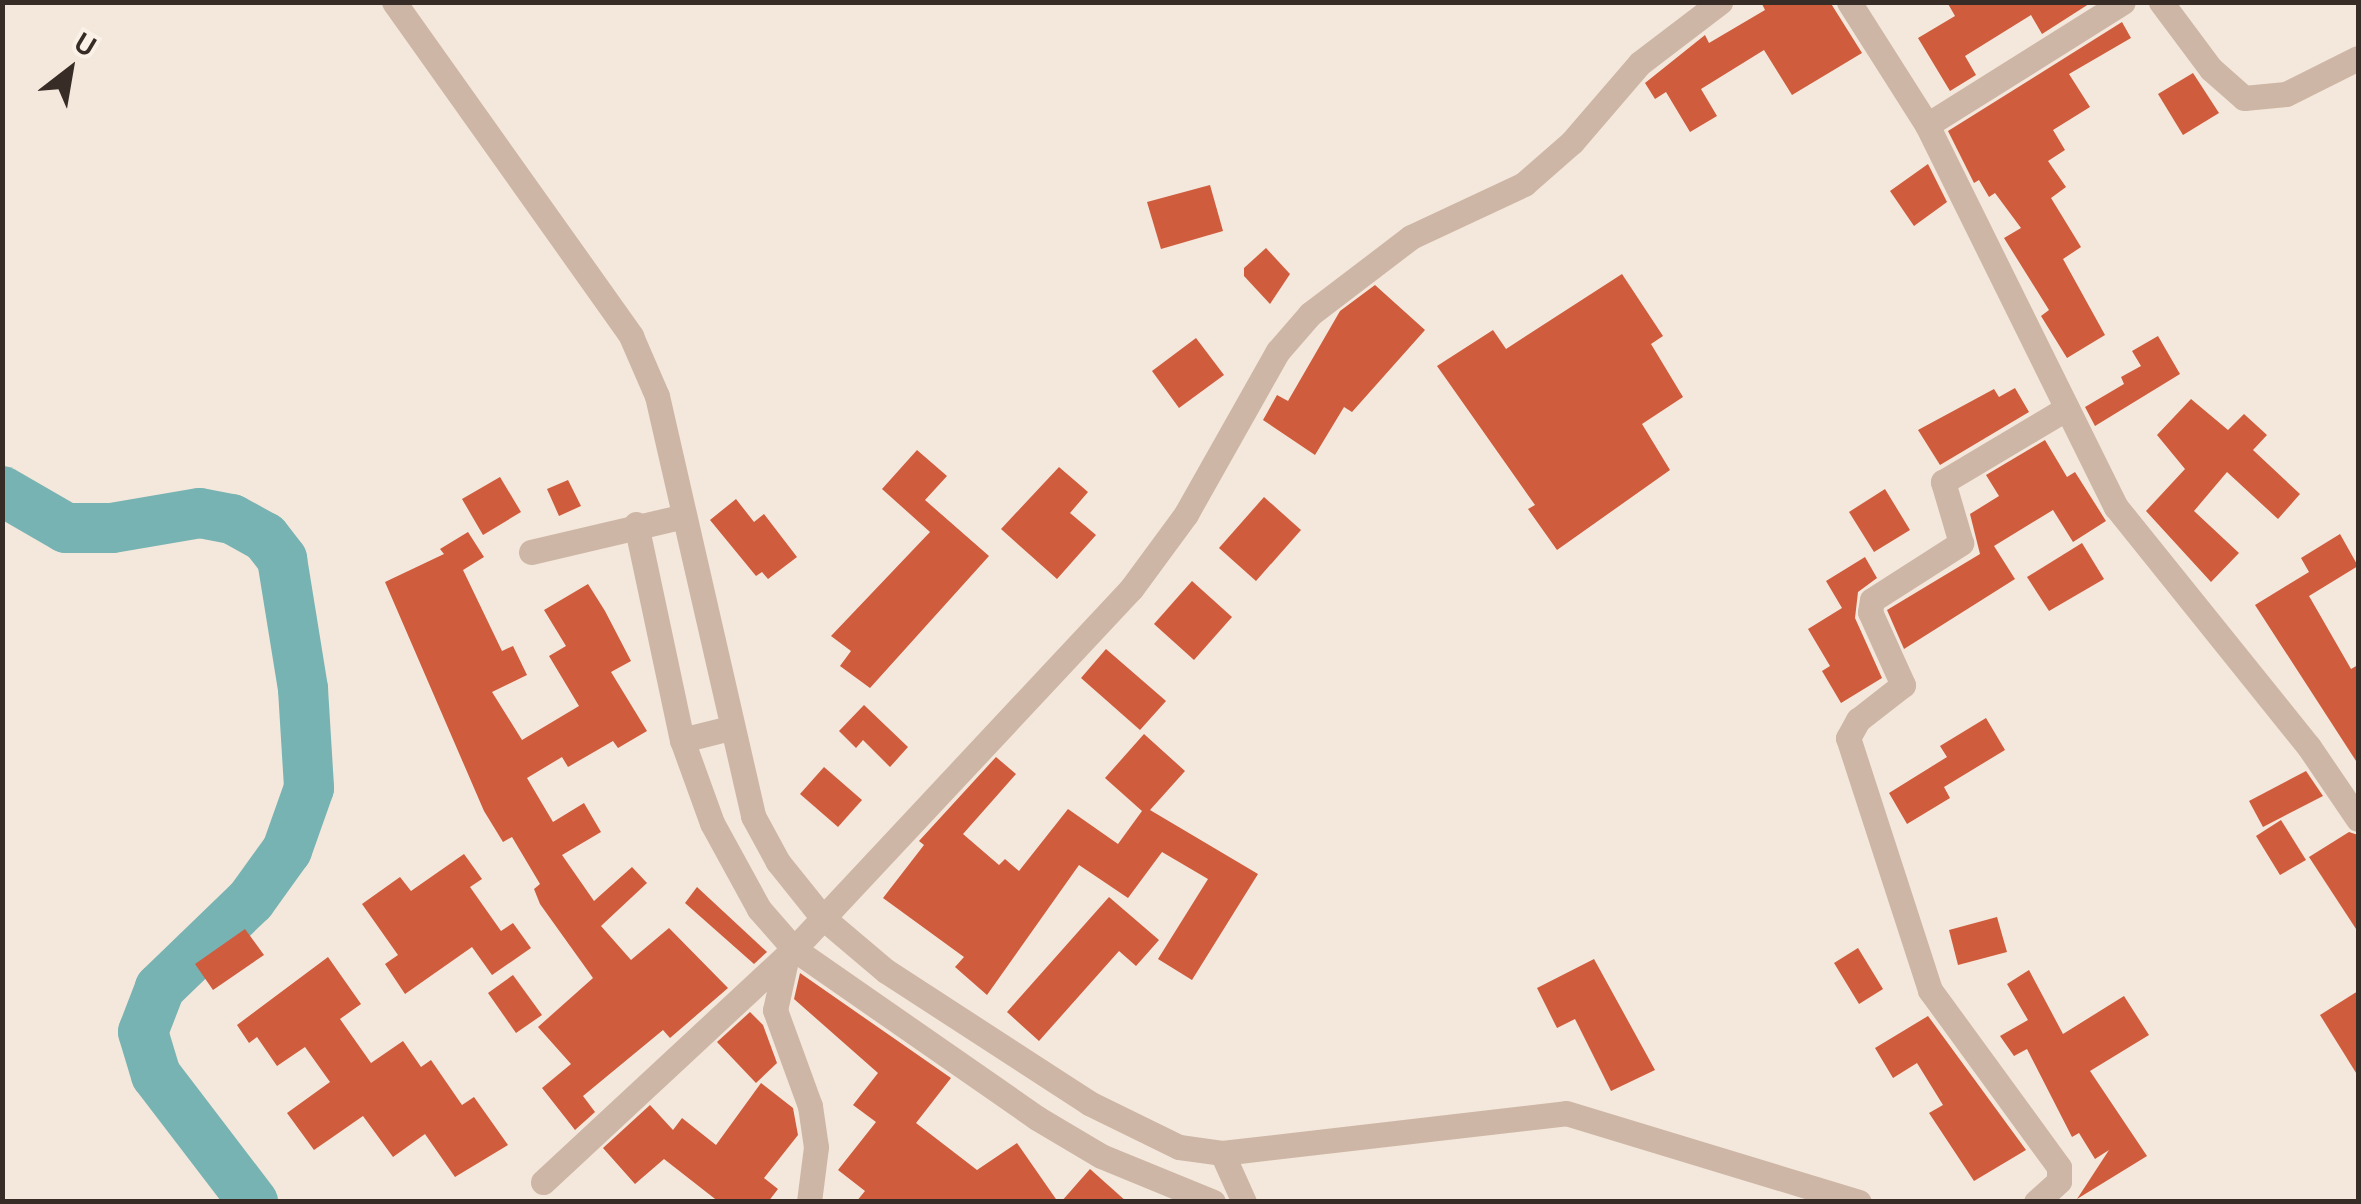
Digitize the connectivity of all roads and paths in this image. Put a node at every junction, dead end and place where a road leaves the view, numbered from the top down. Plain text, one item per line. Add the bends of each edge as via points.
1 (394, 2) edge
2 (1720, 2) edge
3 (1849, 2) edge
4 (2123, 2) edge
5 (2161, 2) edge
6 (2358, 58) edge
7 (1927, 125) junction
8 (2067, 408) junction
9 (684, 516) junction
10 (636, 524) junction
11 (530, 552) dead end
12 (730, 728) junction
13 (682, 740) junction
14 (2358, 819) edge
15 (822, 917) junction
16 (791, 952) junction
17 (942, 1010) junction
18 (917, 1034) junction
19 (1222, 1152) junction
20 (543, 1182) dead end
21 (809, 1202) edge
22 (1213, 1202) edge
23 (1244, 1202) edge
24 (1859, 1202) edge
25 (2036, 1202) edge

1 - 9 street via 632,336 657,396
2 - 15 street via 1640,63 1572,142 1524,184 1411,238 1310,314 1278,351 1186,514 1131,589
3 - 7 street
4 - 7 street
5 - 6 street via 2212,70 2244,98 2286,94
7 - 8 street
8 - 14 street via 2116,506 2158,566 2258,680
8 - 25 street via 1943,482 1961,543 1872,600 1870,612 1903,685 1858,720 1848,738 1930,990 2059,1167 2059,1180
9 - 10 street
9 - 12 street
10 - 11 street
10 - 13 street
12 - 13 street
12 - 15 street via 753,816 778,862
13 - 16 street via 738,876
15 - 16 street
15 - 17 street
16 - 18 street
16 - 20 street
16 - 21 street via 776,1010 810,1106 816,1148
17 - 18 street
17 - 19 street via 1134,1129 1178,1147
18 - 22 street via 1101,1156
19 - 23 street
19 - 24 street via 1566,1113

